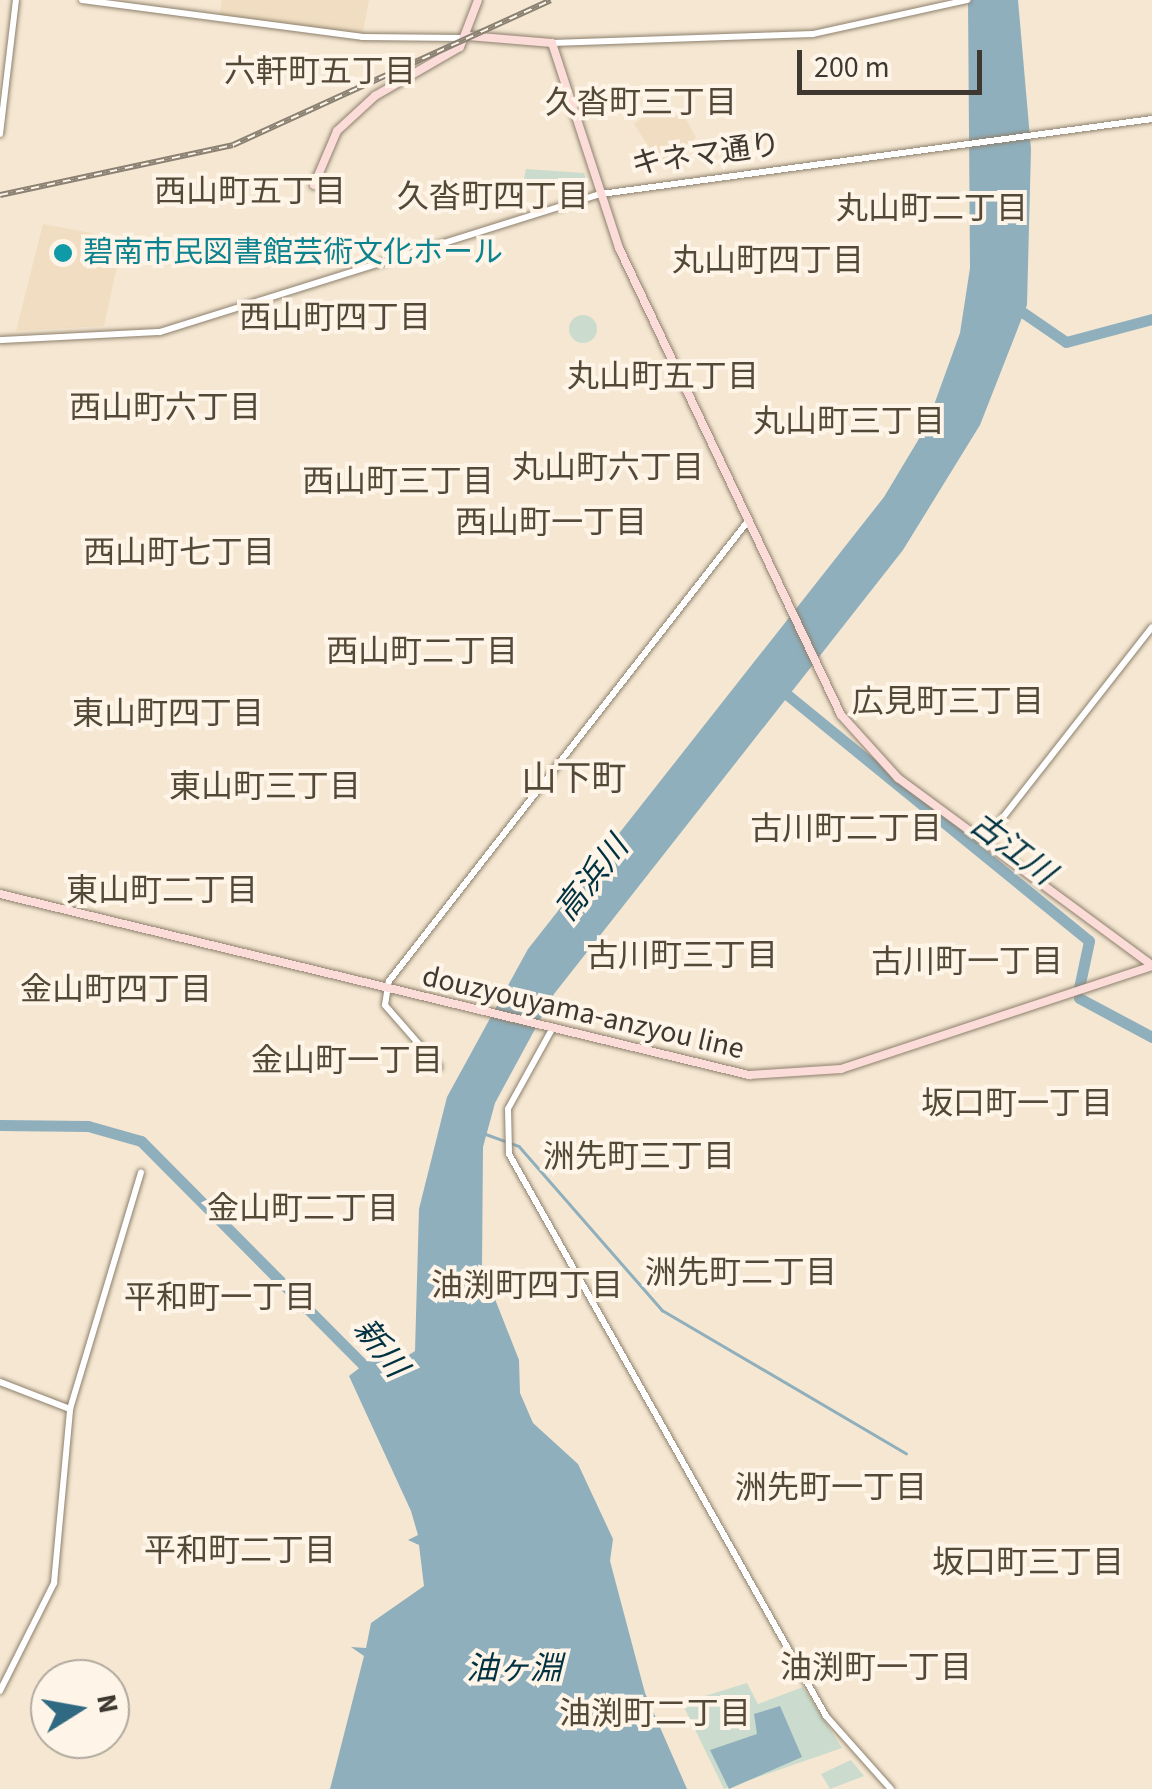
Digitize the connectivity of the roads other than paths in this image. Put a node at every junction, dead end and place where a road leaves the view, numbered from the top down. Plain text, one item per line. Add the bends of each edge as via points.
1 (16, 0) edge
2 (82, 0) edge
3 (478, 0) edge
4 (967, 0) edge
5 (468, 36) junction
6 (552, 43) junction
7 (1152, 119) edge
8 (0, 134) edge
9 (314, 185) dead end
10 (602, 194) junction
11 (0, 340) edge
12 (748, 520) junction
13 (1152, 627) edge
14 (986, 839) junction
15 (0, 894) edge
16 (1152, 966) edge
17 (384, 990) junction
18 (547, 1030) junction
19 (439, 1068) dead end
20 (141, 1172) dead end
21 (0, 1382) edge
22 (70, 1409) junction
23 (0, 1692) edge
24 (891, 1789) edge

1 - 8 street
2 - 5 street via 362,37
3 - 5 main road
4 - 6 street via 813,34
5 - 6 main road
5 - 9 main road via 337,131
6 - 10 main road, douzyouyama-anzyou line
7 - 10 street, キネマ通り
10 - 11 street, キネマ通り via 160,332
10 - 12 main road, douzyouyama-anzyou line
12 - 14 main road, douzyouyama-anzyou line via 820,675 860,741
12 - 17 street
13 - 14 street
14 - 16 main road, douzyouyama-anzyou line
15 - 17 main road, douzyouyama-anzyou line
16 - 18 main road, douzyouyama-anzyou line via 804,1075 719,1071
17 - 18 main road, douzyouyama-anzyou line
17 - 19 street via 385,1005
18 - 24 street via 508,1110 509,1154 826,1716
20 - 22 street
21 - 22 street
22 - 23 street via 54,1583

